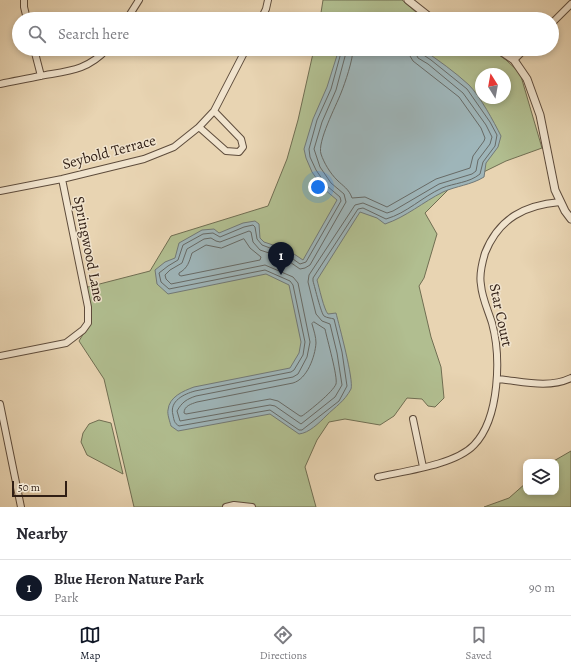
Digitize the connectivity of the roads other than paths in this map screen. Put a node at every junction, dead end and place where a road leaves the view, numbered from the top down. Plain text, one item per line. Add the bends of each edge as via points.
1 (24, 0) edge
2 (139, 0) edge
3 (268, 0) edge
4 (408, 0) edge
5 (571, 4) edge
6 (25, 12) edge
7 (131, 12) edge
8 (264, 12) edge
9 (423, 12) edge
10 (559, 16) edge
11 (36, 56) edge
12 (101, 56) edge
13 (242, 56) edge
14 (508, 56) edge
15 (518, 56) edge
16 (514, 60) junction
17 (41, 76) junction
18 (0, 84) edge
19 (214, 111) junction
20 (200, 127) junction
21 (62, 179) junction
22 (0, 191) edge
23 (560, 202) junction
24 (571, 219) edge
25 (0, 356) edge
26 (571, 378) edge
27 (497, 379) junction
28 (0, 404) edge
29 (413, 419) dead end
30 (423, 468) junction
31 (378, 477) dead end
32 (20, 507) edge
33 (226, 507) edge
34 (252, 507) edge

1 - 6 street
2 - 7 street
3 - 8 street
4 - 9 street
5 - 10 street
11 - 17 street
12 - 17 street via 74,71
13 - 19 street, Seybold Terrace
14 - 16 street
15 - 16 street
16 - 23 street via 528,79 536,103 555,190
17 - 18 street
19 - 20 street, Seybold Terrace
19 - 20 street via 241,139 243,147 239,152 226,151
20 - 21 street, Seybold Terrace via 174,147 144,159
21 - 22 street, Seybold Terrace
21 - 25 street, Springwood Lane via 88,307 88,323 66,343
23 - 24 street
23 - 27 street, Star Court via 526,208 506,221 490,242 482,262 480,284 492,323
26 - 27 street via 544,384
27 - 30 street, Star Court via 492,410 485,430 474,445 456,457
28 - 32 street
29 - 30 street
30 - 31 street, Star Court
33 - 34 street

